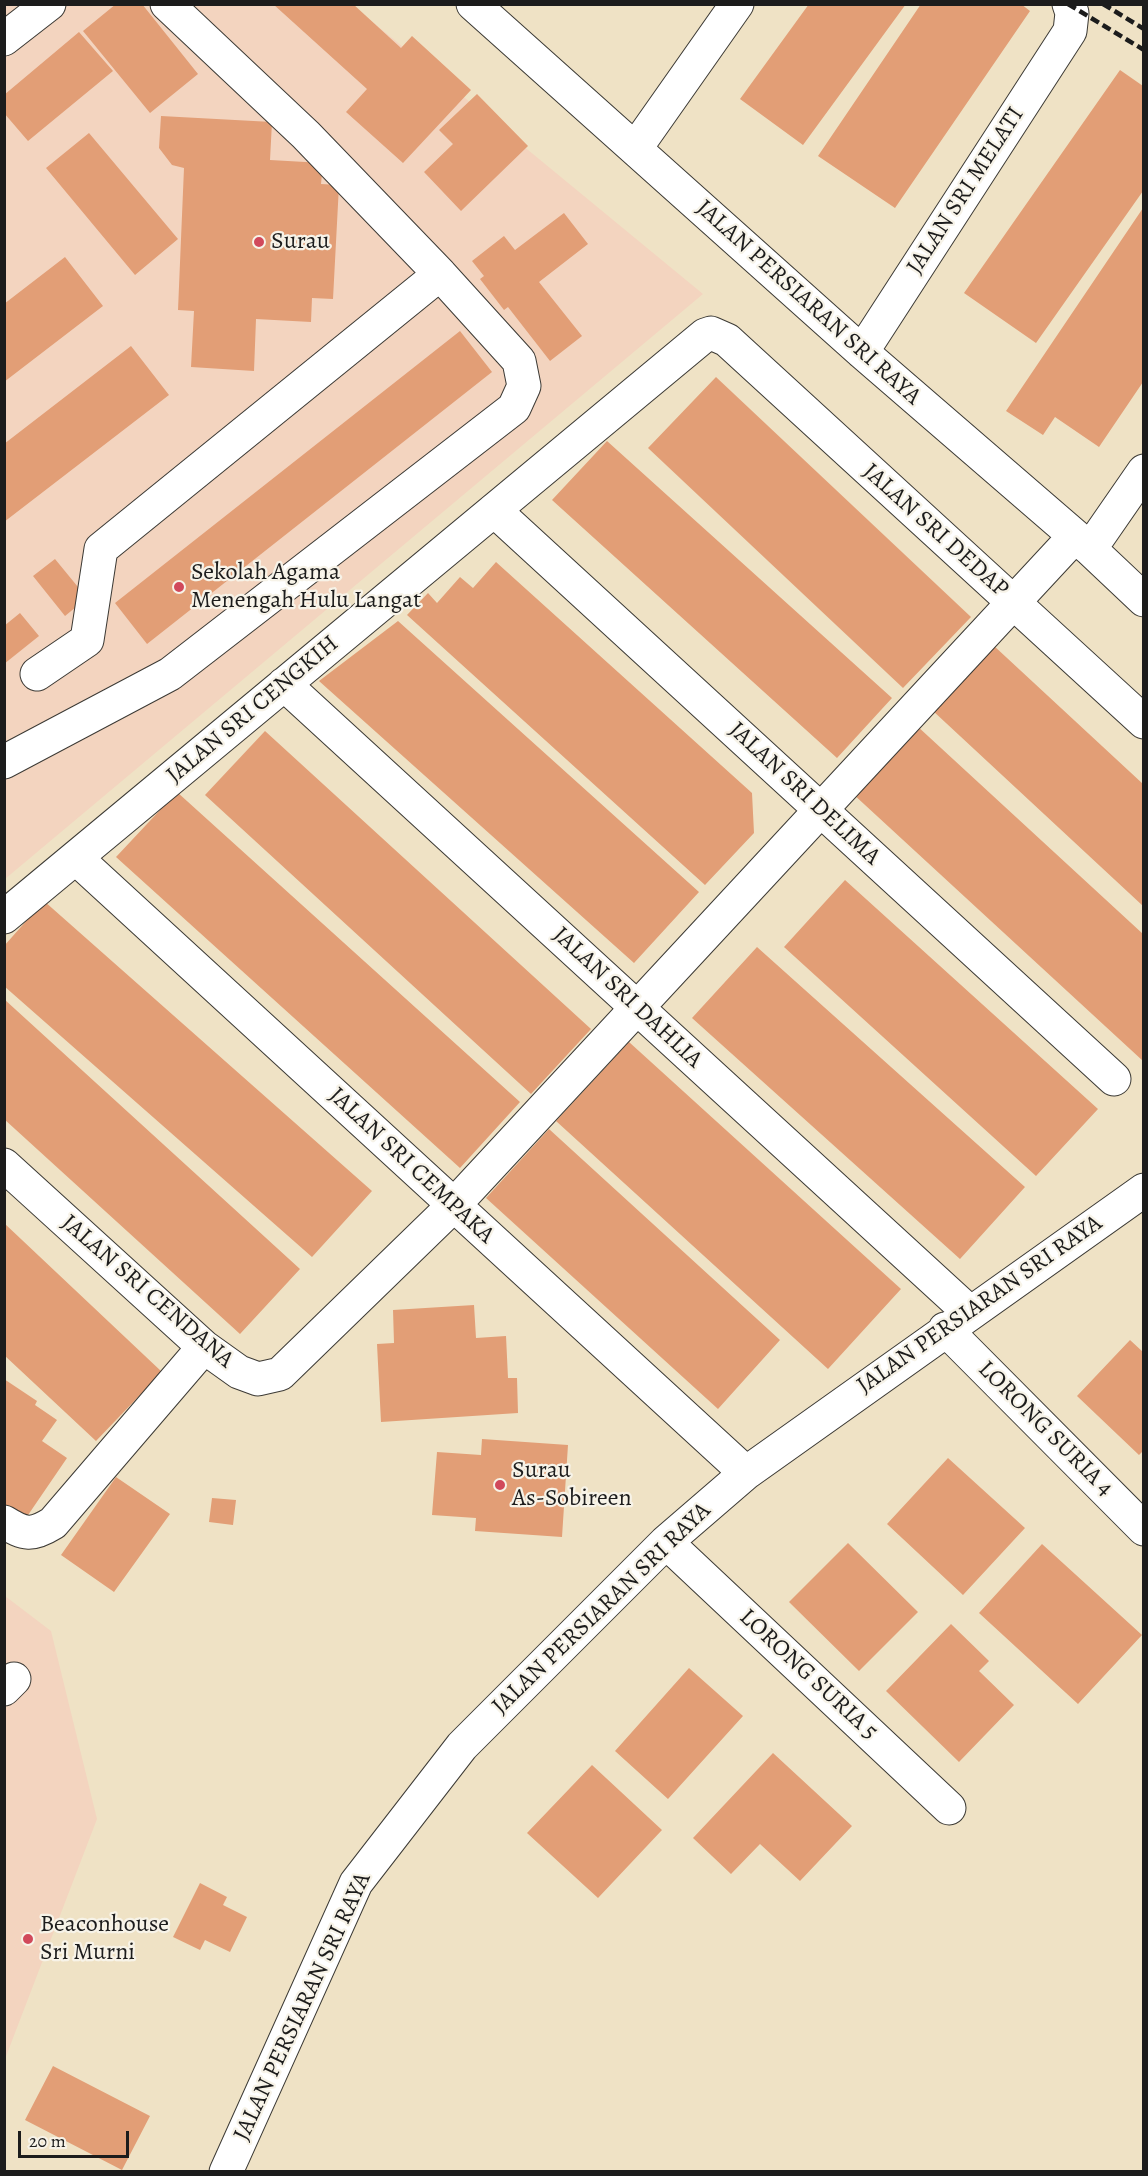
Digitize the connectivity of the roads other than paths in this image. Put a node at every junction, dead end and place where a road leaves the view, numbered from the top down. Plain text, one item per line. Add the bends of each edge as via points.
1 (49, 4) edge
2 (167, 4) edge
3 (473, 4) edge
4 (737, 4) edge
5 (1070, 18) edge
6 (4, 39) edge
7 (635, 149) junction
8 (440, 274) junction
9 (727, 340) joint
10 (861, 352) junction
11 (1143, 471) edge
12 (494, 510) junction
13 (1082, 543) junction
14 (1143, 600) edge
15 (1013, 603) junction
16 (37, 674) dead end
17 (284, 684) junction
18 (1143, 722) edge
19 (4, 762) edge
20 (821, 810) junction
21 (76, 858) junction
22 (4, 917) edge
23 (637, 1008) junction
24 (1114, 1079) dead end
25 (4, 1165) edge
26 (1143, 1190) edge
27 (454, 1205) junction
28 (957, 1321) junction
29 (204, 1347) junction
30 (746, 1473) junction
31 (4, 1522) edge
32 (1143, 1529) edge
33 (666, 1542) junction
34 (949, 1808) dead end
35 (225, 2172) edge

1 - 6 street
2 - 8 street via 306,135
3 - 7 street, JALAN PERSIARAN SRI RAYA
4 - 7 street
5 - 10 street, JALAN SRI MELATI
7 - 10 street, JALAN PERSIARAN SRI RAYA
8 - 16 street via 101,549 87,640
8 - 19 street via 519,361 524,386 514,408 171,674
9 - 12 street, JALAN SRI CENGKIH via 711,333 705,335
9 - 15 street, JALAN SRI DEDAP
10 - 13 street, JALAN PERSIARAN SRI RAYA
11 - 13 street, JALAN SRI CENDANA
12 - 17 street, JALAN SRI CENGKIH
12 - 20 street, JALAN SRI DELIMA
13 - 14 street, JALAN PERSIARAN SRI RAYA
13 - 15 street, JALAN SRI CENDANA
15 - 18 street, JALAN SRI DEDAP
15 - 20 street, JALAN SRI CENDANA
17 - 21 street, JALAN SRI CENGKIH
17 - 23 street, JALAN SRI DAHLIA
20 - 23 street, JALAN SRI CENDANA
20 - 24 street, JALAN SRI DELIMA
21 - 22 street, JALAN SRI CENGKIH
21 - 27 street, JALAN SRI CEMPAKA
23 - 27 street, JALAN SRI CENDANA
23 - 28 street, JALAN SRI DAHLIA
25 - 29 street, JALAN SRI CENDANA
26 - 28 street, JALAN PERSIARAN SRI RAYA
27 - 29 street, JALAN SRI CENDANA via 280,1374 258,1380 239,1372
27 - 30 street, JALAN SRI CEMPAKA
28 - 30 street, JALAN PERSIARAN SRI RAYA
28 - 32 street, LORONG SURIA 4
29 - 31 street via 54,1523 40,1532 20,1532
30 - 33 street, JALAN PERSIARAN SRI RAYA
33 - 34 street, LORONG SURIA 5
33 - 35 street, JALAN PERSIARAN SRI RAYA via 462,1746 356,1883

